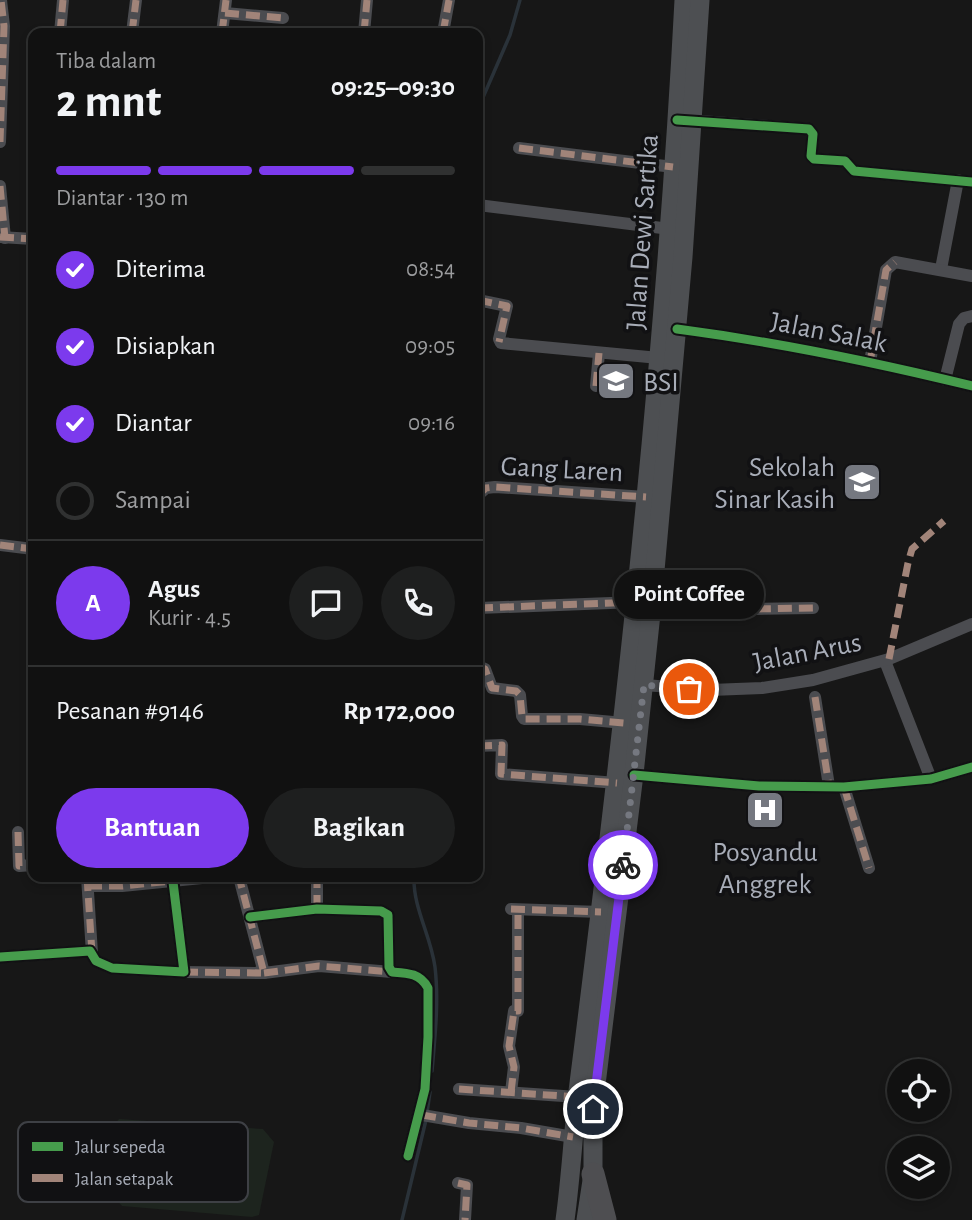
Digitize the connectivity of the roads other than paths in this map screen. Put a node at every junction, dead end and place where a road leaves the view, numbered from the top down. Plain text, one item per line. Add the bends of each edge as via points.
1 (1, 0) edge
2 (63, 0) edge
3 (136, 0) edge
4 (368, 0) edge
5 (449, 0) edge
6 (684, 0) edge
7 (700, 0) edge
8 (225, 6) edge
9 (283, 18) dead end
10 (60, 28) edge
11 (133, 28) edge
12 (223, 28) edge
13 (365, 28) edge
14 (444, 28) edge
15 (686, 120) junction
16 (0, 142) edge
17 (519, 148) dead end
18 (673, 167) junction
19 (958, 180) junction
20 (972, 182) edge
21 (0, 186) edge
22 (483, 206) edge
23 (670, 229) junction
24 (3, 238) edge
25 (28, 239) edge
26 (941, 269) junction
27 (972, 276) edge
28 (483, 301) edge
29 (972, 316) edge
30 (677, 329) junction
31 (599, 353) junction
32 (659, 358) junction
33 (870, 362) junction
34 (945, 380) junction
35 (596, 386) dead end
36 (972, 386) edge
37 (483, 491) edge
38 (646, 497) junction
39 (0, 545) edge
40 (28, 548) edge
41 (644, 603) junction
42 (483, 608) edge
43 (813, 608) dead end
44 (972, 624) edge
45 (885, 660) junction
46 (483, 669) edge
47 (644, 685) junction
48 (815, 698) dead end
49 (624, 723) junction
50 (483, 746) edge
51 (972, 767) edge
52 (625, 779) junction
53 (931, 779) junction
54 (829, 786) junction
55 (845, 787) junction
56 (18, 832) dead end
57 (28, 865) edge
58 (869, 868) dead end
59 (88, 882) edge
60 (173, 882) joint
61 (240, 882) edge
62 (317, 882) edge
63 (317, 909) junction
64 (601, 912) junction
65 (250, 917) junction
66 (92, 953) junction
67 (0, 957) edge
68 (184, 972) junction
69 (393, 972) junction
70 (264, 973) junction
71 (459, 1089) dead end
72 (511, 1092) junction
73 (578, 1097) junction
74 (425, 1116) dead end
75 (573, 1137) junction
76 (408, 1156) dead end
77 (593, 1174) junction
78 (458, 1183) dead end
79 (465, 1220) edge
80 (565, 1220) edge
81 (586, 1220) edge
82 (605, 1220) edge

1 - 16 street
2 - 10 street
3 - 11 street
4 - 13 street
5 - 14 street
6 - 15 main road, Jalan Dewi Sartika
7 - 15 main road, Jalan Dewi Sartika
8 - 9 street
8 - 12 street
15 - 18 main road, Jalan Dewi Sartika
15 - 19 street via 809,129 814,159 845,161 854,171
15 - 30 main road, Jalan Dewi Sartika
17 - 18 street
18 - 23 main road, Jalan Dewi Sartika
19 - 20 street
19 - 26 street
21 - 24 street
22 - 23 street
23 - 32 main road, Jalan Dewi Sartika
24 - 25 street
26 - 27 street
26 - 33 street via 889,265
28 - 31 street via 507,306 500,343
29 - 34 street via 958,324
30 - 33 street, Jalan Salak
30 - 41 main road, Jalan Dewi Sartika
31 - 32 street
31 - 35 street
32 - 38 main road, Jalan Dewi Sartika
33 - 34 street, Jalan Salak
34 - 36 street, Jalan Salak
37 - 38 street, Gang Laren via 495,487
38 - 41 main road, Jalan Dewi Sartika
39 - 40 street
41 - 42 street
41 - 43 street
41 - 47 main road, Jalan Dewi Sartika
41 - 49 main road, Jalan Dewi Sartika
44 - 45 street, Jalan Arus
45 - 47 street, Jalan Arus via 813,680 762,688
45 - 53 street
46 - 49 street via 492,688 520,695 524,719
47 - 52 main road, Jalan Dewi Sartika
48 - 54 street
49 - 52 main road, Jalan Dewi Sartika
50 - 52 street via 502,746 501,774
51 - 53 street
52 - 54 street
52 - 64 main road, Jalan Dewi Sartika
52 - 77 main road, Jalan Dewi Sartika via 593,1109
53 - 55 street
54 - 55 street
55 - 58 street
56 - 57 street via 19,866
59 - 60 street
59 - 66 street
60 - 68 street
61 - 65 street
62 - 63 street
63 - 65 street
63 - 69 street via 386,914
64 - 72 street via 514,910 518,1011 514,1012 509,1046 514,1067
64 - 73 main road, Jalan Dewi Sartika
65 - 70 street
66 - 67 street
66 - 68 street via 96,961 112,968
68 - 70 street
69 - 70 street via 319,966
69 - 76 street via 414,974 428,988 425,1089
71 - 72 street
72 - 73 street
73 - 75 main road, Jalan Dewi Sartika
74 - 75 street
75 - 80 main road, Jalan Dewi Sartika
77 - 81 main road, Jalan Dewi Sartika
77 - 82 highway
78 - 79 street via 467,1185

